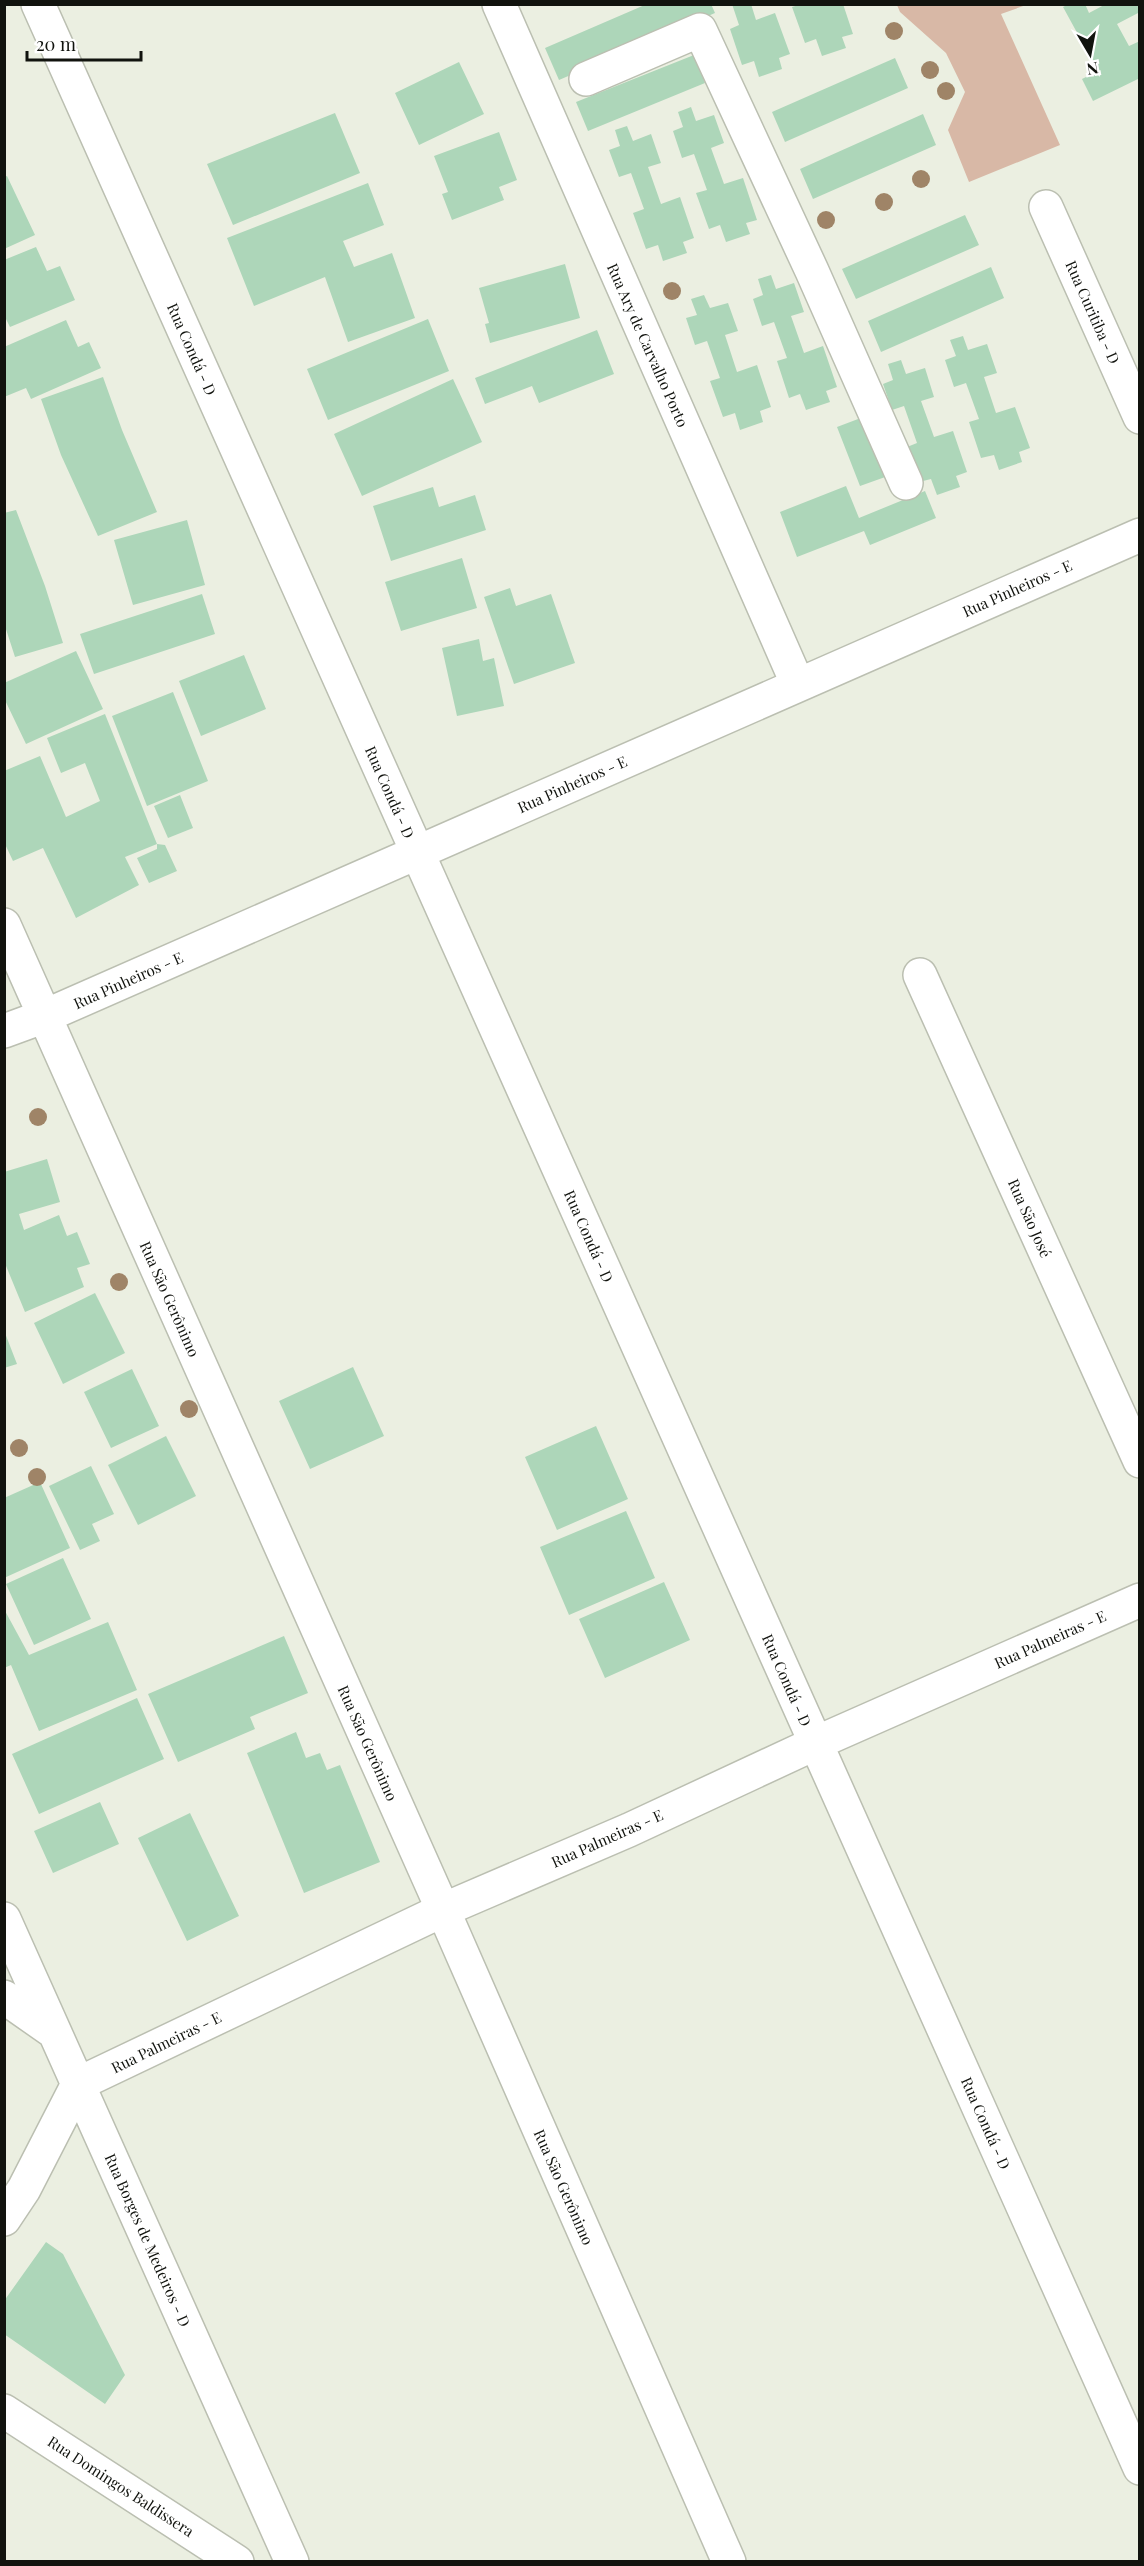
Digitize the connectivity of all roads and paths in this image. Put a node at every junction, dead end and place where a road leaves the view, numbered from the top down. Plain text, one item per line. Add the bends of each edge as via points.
1 (38, 4) edge
2 (499, 4) edge
3 (586, 79) dead end
4 (1046, 207) dead end
5 (1140, 417) edge
6 (906, 483) dead end
7 (1140, 535) edge
8 (798, 685) junction
9 (417, 852) junction
10 (4, 925) edge
11 (920, 975) dead end
12 (45, 1016) junction
13 (4, 1031) edge
14 (1140, 1461) edge
15 (1140, 1600) edge
16 (816, 1743) junction
17 (442, 1910) junction
18 (4, 1919) edge
19 (4, 1997) edge
20 (56, 2033) junction
21 (78, 2084) junction
22 (4, 2219) edge
23 (4, 2411) edge
24 (1140, 2468) edge
25 (237, 2562) edge
26 (292, 2562) edge
27 (729, 2562) edge

1 - 9 street, Rua Condá - D
2 - 8 street, Rua Ary de Carvalho Porto
3 - 6 street via 700,30
4 - 5 street, Rua Curitiba - D
7 - 8 street, Rua Pinheiros - E
8 - 9 street, Rua Pinheiros - E
9 - 12 street, Rua Pinheiros - E
9 - 16 street, Rua Condá - D
10 - 12 street, Rua São Gerônimo
11 - 14 street, Rua São José
12 - 13 street, Rua Pinheiros - E
12 - 17 street, Rua São Gerônimo
15 - 16 street, Rua Palmeiras - E
16 - 17 street, Rua Palmeiras - E via 629,1830
16 - 24 street, Rua Condá - D
17 - 21 street, Rua Palmeiras - E
17 - 27 street, Rua São Gerônimo
18 - 20 street, Rua Borges de Medeiros - D
19 - 20 street
20 - 21 street, Rua Borges de Medeiros - D
21 - 22 street via 24,2189
21 - 26 street, Rua Borges de Medeiros - D
23 - 25 street, Rua Domingos Baldissera

